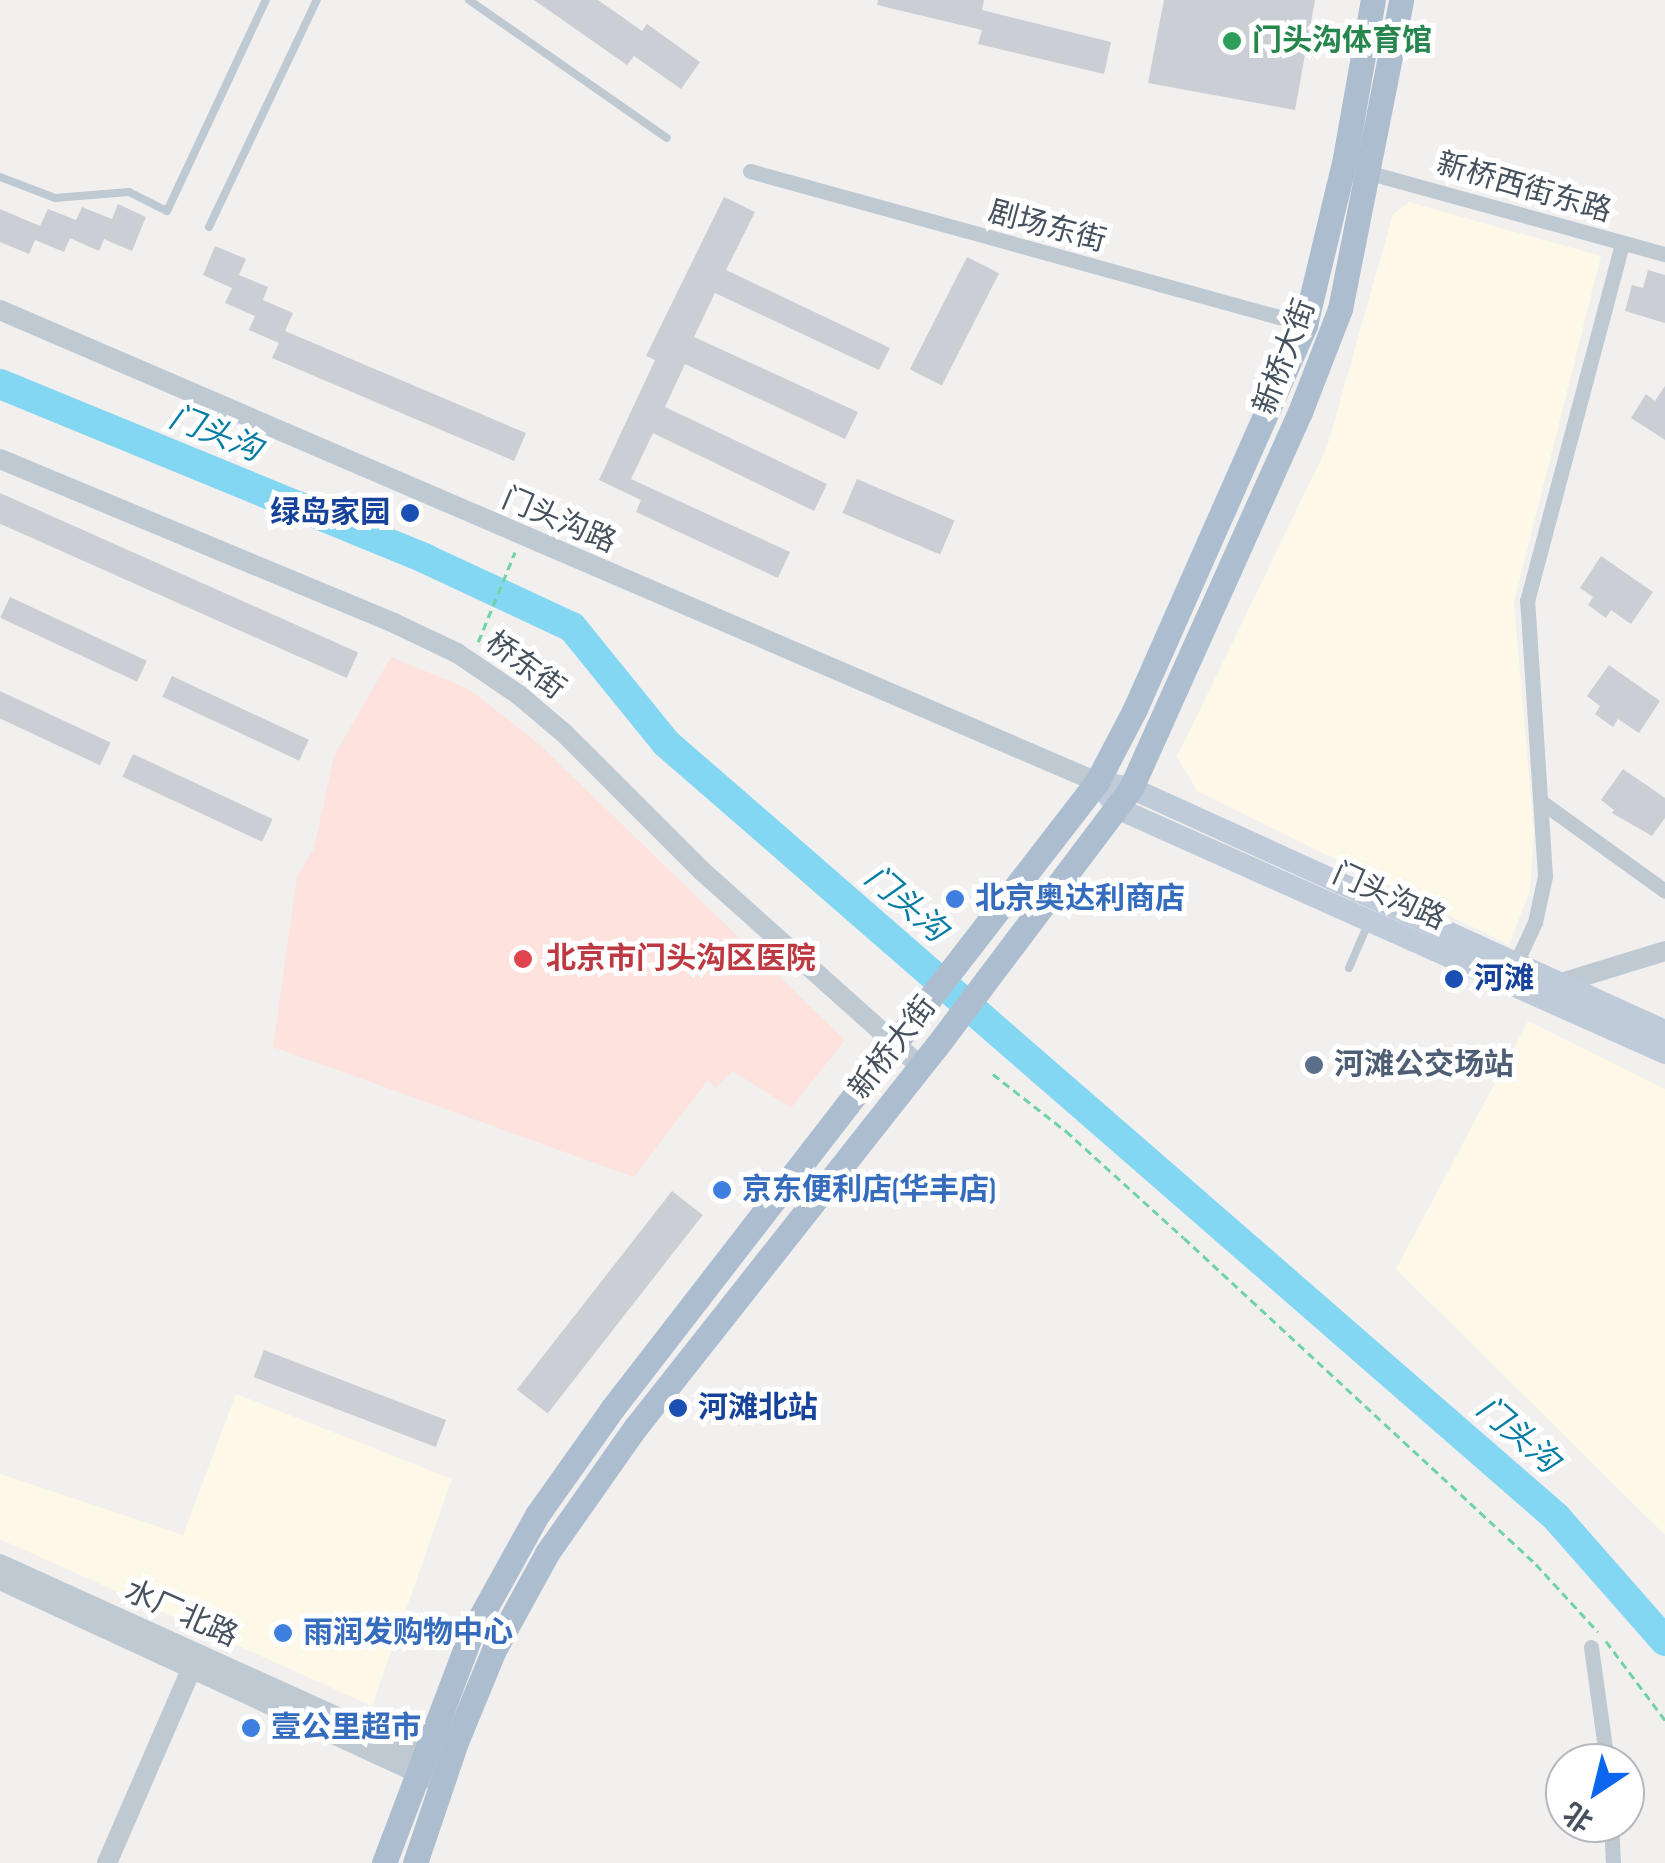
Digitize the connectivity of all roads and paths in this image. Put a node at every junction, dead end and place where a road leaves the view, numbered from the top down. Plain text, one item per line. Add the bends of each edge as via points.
1 (266, 0) edge
2 (317, 0) edge
3 (469, 0) edge
4 (1374, 0) edge
5 (1402, 0) edge
6 (668, 138) dead end
7 (750, 171) dead end
8 (1370, 173) junction
9 (0, 176) edge
10 (209, 227) dead end
11 (1622, 244) junction
12 (1665, 254) edge
13 (0, 310) edge
14 (1305, 324) junction
15 (1332, 331) junction
16 (0, 459) edge
17 (521, 538) junction
18 (470, 662) junction
19 (1097, 782) junction
20 (1125, 798) junction
21 (1543, 802) junction
22 (1665, 891) edge
23 (1374, 911) junction
24 (1665, 950) edge
25 (1516, 964) junction
26 (1349, 968) dead end
27 (1557, 993) junction
28 (1665, 1031) edge
29 (895, 1043) junction
30 (1665, 1054) edge
31 (920, 1066) junction
32 (993, 1074) dead end
33 (0, 1564) edge
34 (0, 1580) edge
35 (1591, 1647) dead end
36 (194, 1661) junction
37 (1665, 1720) edge
38 (1604, 1743) edge
39 (433, 1770) junction
40 (107, 1863) edge
41 (384, 1863) edge
42 (415, 1863) edge

1 - 9 lane via 166,211 129,192 54,198
2 - 10 lane
3 - 6 lane
4 - 14 main road, 新桥大街
5 - 8 main road, 新桥大街
7 - 14 street, 剧场东街
8 - 11 street, 新桥西街东路
8 - 15 main road, 新桥大街
11 - 12 street, 新桥西街东路
11 - 21 street via 1528,601
13 - 17 street, 门头沟路
14 - 15 street, 剧场东街
14 - 19 main road, 新桥大街
15 - 20 main road, 新桥大街
16 - 18 street, 桥东街 via 394,623
17 - 18 path
17 - 19 street, 门头沟路
18 - 29 street, 桥东街 via 564,733 702,871
19 - 20 main road, 门头沟路
19 - 29 main road, 新桥大街
20 - 23 main road, 门头沟路
20 - 31 main road, 新桥大街
21 - 22 street
21 - 25 street via 1545,876
23 - 25 main road, 门头沟路
23 - 26 lane
23 - 27 main road, 门头沟路
24 - 27 street
25 - 27 main road, 门头沟路
27 - 28 main road, 门头沟路
27 - 30 main road, 门头沟路
29 - 31 street, 桥东街
29 - 39 main road, 新桥大街 via 546,1500 472,1634
31 - 39 main road, 新桥大街 via 634,1428 556,1540
32 - 37 path via 1081,1144 1536,1564 1614,1650
33 - 36 street, 水厂北路
34 - 36 street
35 - 38 street
36 - 39 street, 水厂北路
36 - 40 street
39 - 41 main road, 新桥大街
39 - 42 main road, 新桥大街

